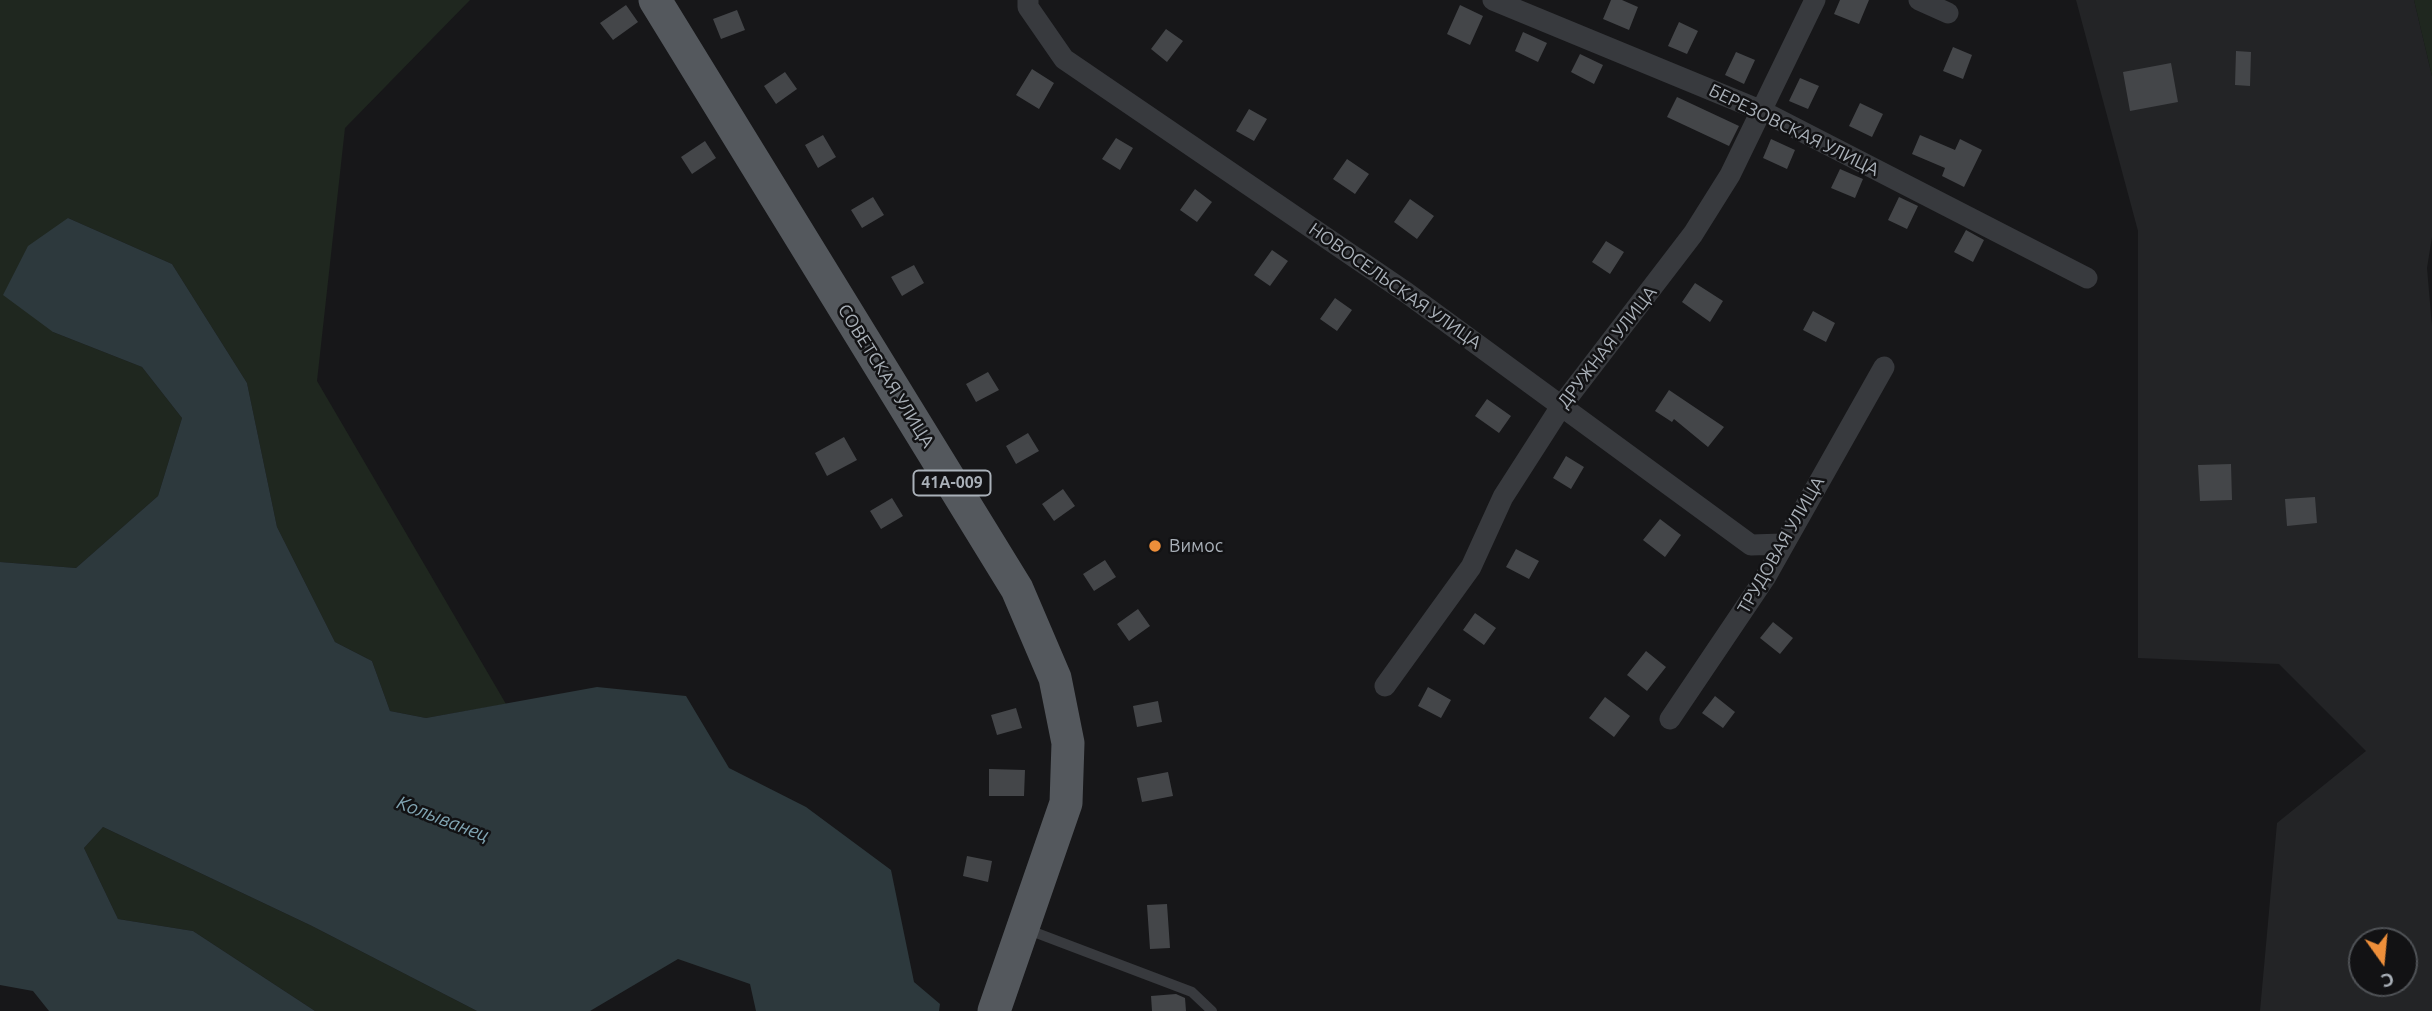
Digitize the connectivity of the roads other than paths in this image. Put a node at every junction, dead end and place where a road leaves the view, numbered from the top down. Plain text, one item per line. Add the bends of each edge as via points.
1 (655, 0) edge
2 (1028, 0) edge
3 (1493, 0) edge
4 (1815, 0) edge
5 (1919, 0) edge
6 (1948, 13) dead end
7 (1762, 111) junction
8 (2087, 278) dead end
9 (1884, 368) dead end
10 (1562, 405) junction
11 (1783, 544) junction
12 (1385, 686) dead end
13 (1670, 719) dead end
14 (1024, 928) junction
15 (994, 1011) edge
16 (1212, 1011) edge

1 - 14 main road, СОВЕТСКАЯ УЛИЦА / 41А-009 via 1017,589 1055,678 1068,743 1066,803
2 - 10 street, НОВОСЕЛЬСКАЯ УЛИЦА via 1028,7 1064,60 1407,293
3 - 7 street, БЕРЕЗОВСКАЯ УЛИЦА
4 - 7 street, ДРУЖНАЯ УЛИЦА
5 - 6 street
7 - 8 street, БЕРЕЗОВСКАЯ УЛИЦА
7 - 10 street, ДРУЖНАЯ УЛИЦА via 1693,234
9 - 11 street, ТРУДОВАЯ УЛИЦА
10 - 11 street, НОВОСЕЛЬСКАЯ УЛИЦА via 1751,545
10 - 12 street, ДРУЖНАЯ УЛИЦА via 1503,496 1471,567
11 - 13 street, ТРУДОВАЯ УЛИЦА
14 - 15 main road, СОВЕТСКАЯ УЛИЦА / 41А-009
14 - 16 lane via 1192,992

